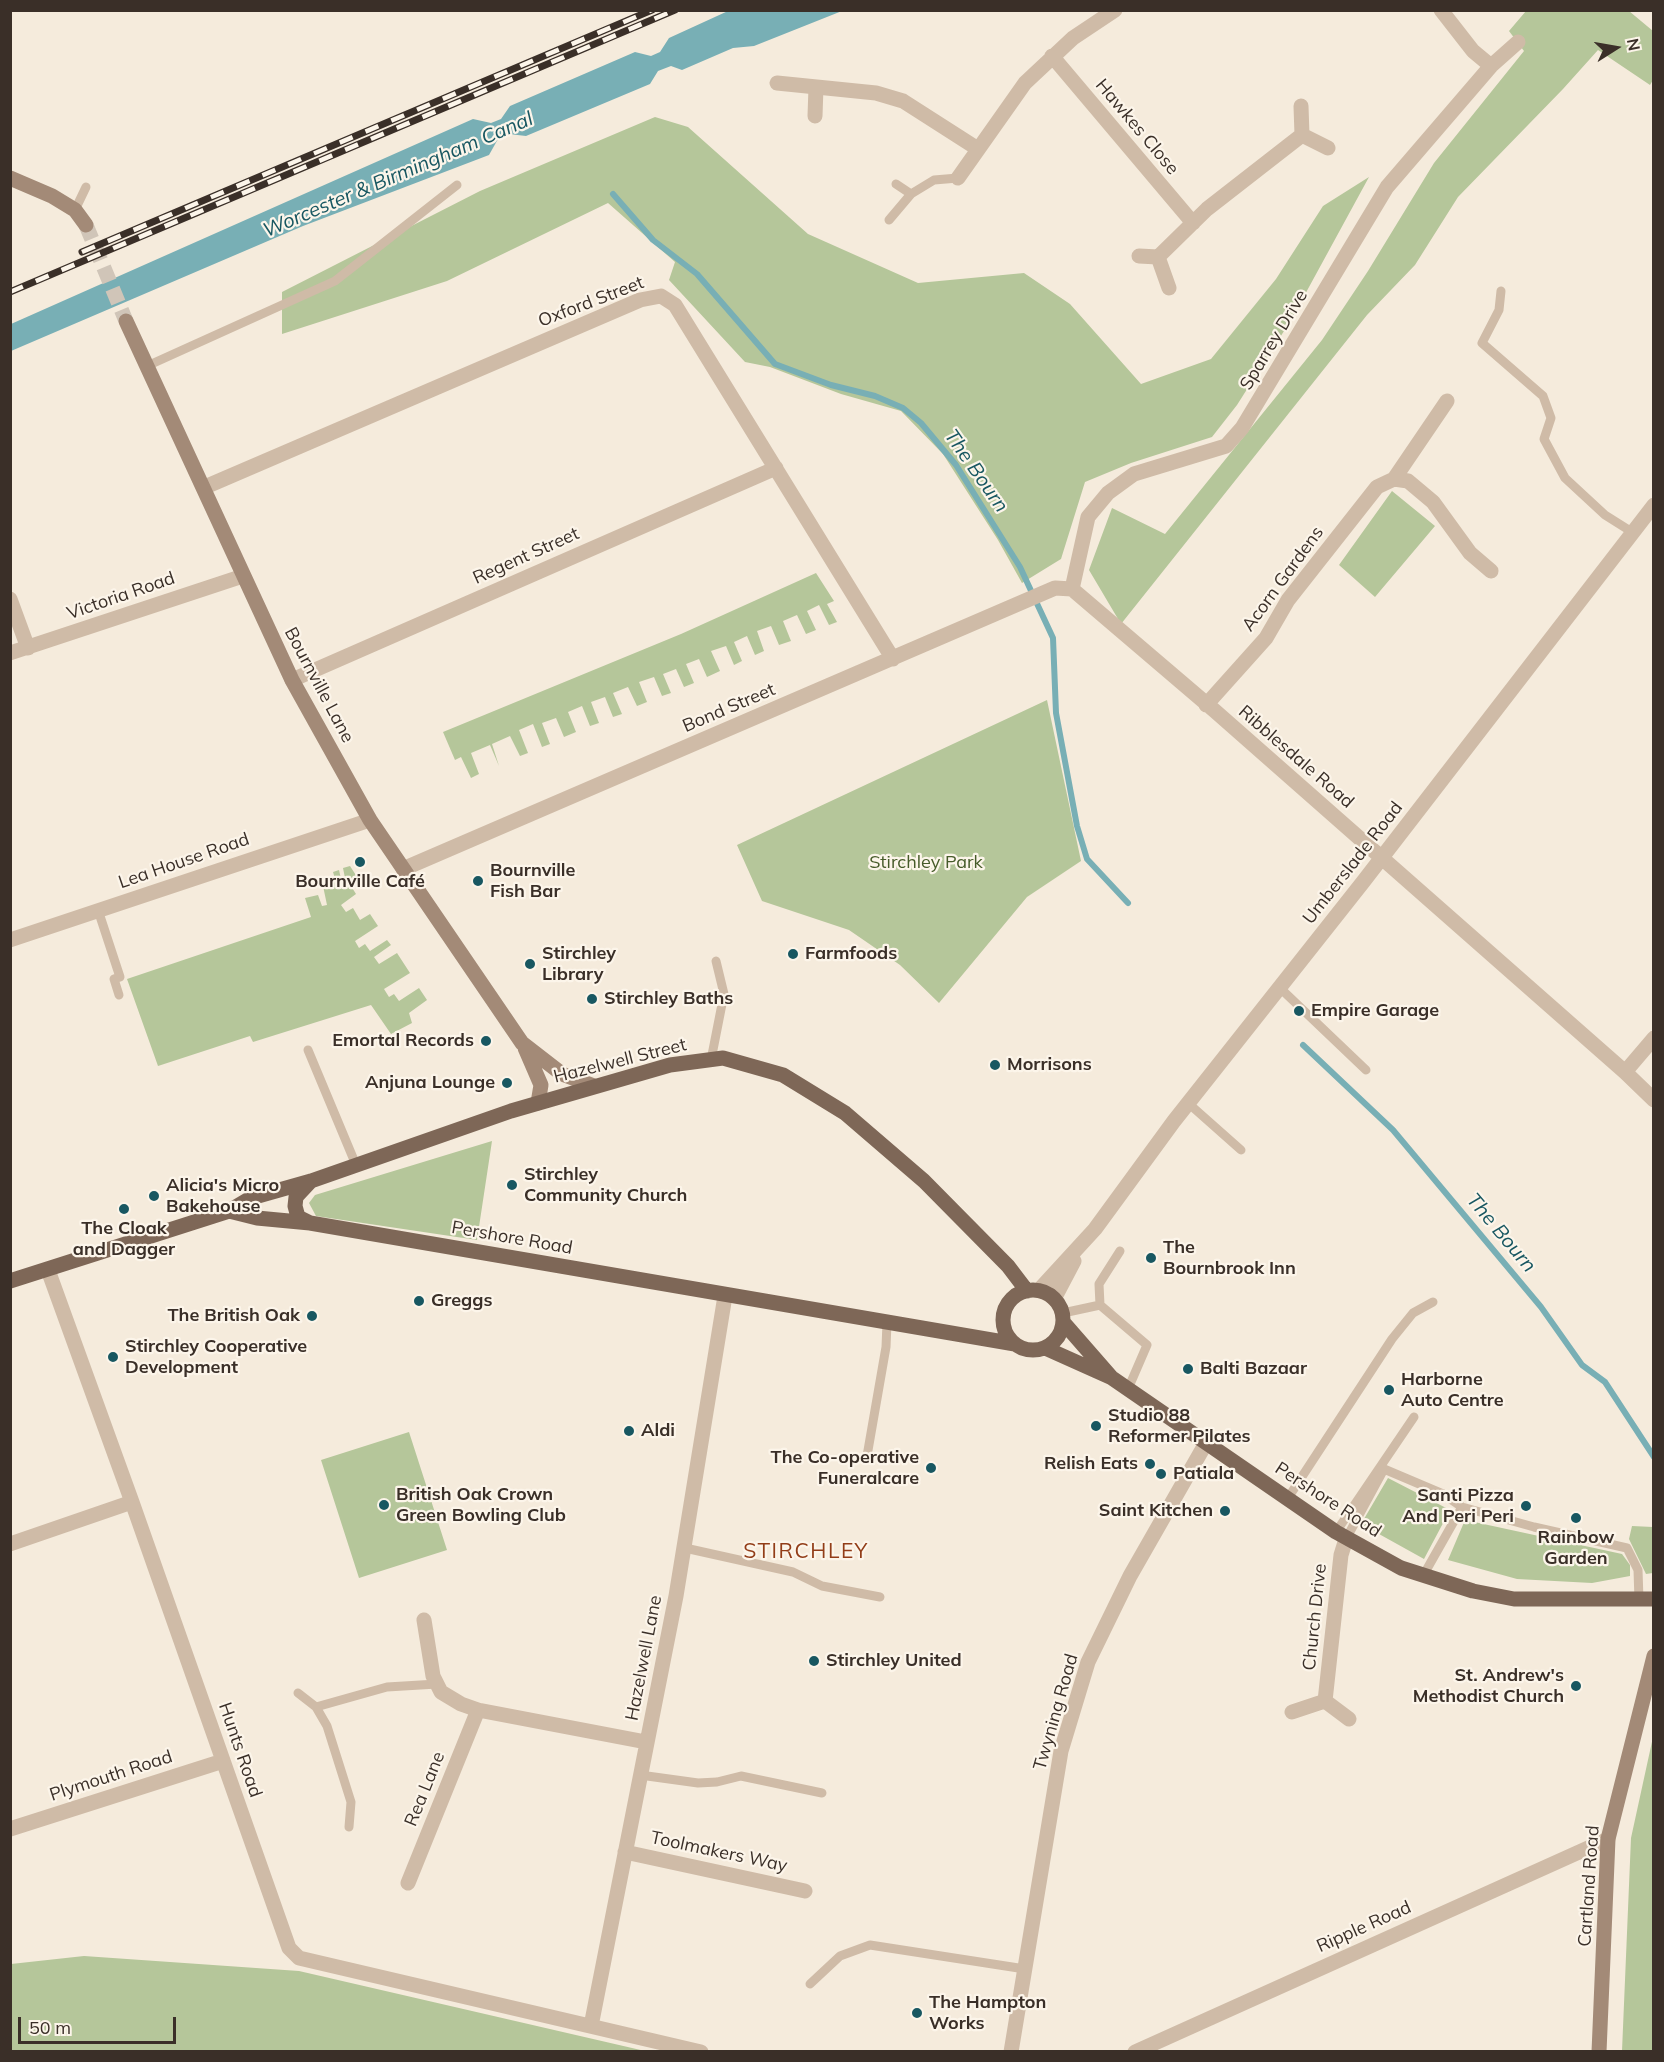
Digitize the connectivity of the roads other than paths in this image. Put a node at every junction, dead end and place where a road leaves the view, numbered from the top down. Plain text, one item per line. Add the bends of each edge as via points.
1 (1115, 10) edge
2 (1441, 10) edge
3 (1518, 42) dead end
4 (1052, 56) junction
5 (1491, 66) junction
6 (777, 83) dead end
7 (816, 87) junction
8 (1301, 106) dead end
9 (815, 116) dead end
10 (1302, 135) junction
11 (1328, 148) dead end
12 (978, 149) junction
13 (10, 178) edge
14 (958, 178) joint
15 (896, 184) dead end
16 (457, 185) dead end
17 (86, 187) dead end
18 (911, 194) junction
19 (75, 210) junction
20 (889, 220) dead end
21 (1193, 223) junction
22 (86, 225) tunnel mouth
23 (1139, 256) dead end
24 (1158, 257) junction
25 (1169, 288) dead end
26 (1501, 291) dead end
27 (126, 321) tunnel mouth
28 (147, 366) junction
29 (1447, 401) dead end
30 (776, 468) junction
31 (1394, 479) junction
32 (205, 487) junction
33 (1653, 505) edge
34 (1632, 532) junction
35 (1491, 571) dead end
36 (243, 576) junction
37 (1072, 589) junction
38 (10, 599) edge
39 (28, 648) junction
40 (10, 653) edge
41 (893, 658) junction
42 (292, 680) junction
43 (1206, 705) junction
44 (370, 820) junction
45 (1380, 857) junction
46 (403, 869) junction
47 (98, 910) junction
48 (10, 940) edge
49 (716, 961) dead end
50 (1280, 988) junction
51 (119, 995) dead end
52 (1653, 1038) edge
53 (522, 1043) junction
54 (308, 1050) dead end
55 (711, 1060) junction
56 (1366, 1070) dead end
57 (1625, 1072) junction
58 (594, 1086) junction
59 (1653, 1100) edge
60 (538, 1103) junction
61 (1188, 1103) junction
62 (1241, 1150) dead end
63 (356, 1165) junction
64 (311, 1181) junction
65 (229, 1211) junction
66 (310, 1223) junction
67 (1083, 1245) junction
68 (1120, 1251) dead end
69 (48, 1270) junction
70 (10, 1281) edge
71 (1033, 1290) junction
72 (725, 1296) junction
73 (1054, 1299) junction
74 (1432, 1302) dead end
75 (1100, 1305) junction
76 (1063, 1318) junction
77 (887, 1323) junction
78 (1015, 1344) junction
79 (1045, 1348) junction
80 (1112, 1378) junction
81 (1128, 1389) junction
82 (1414, 1417) dead end
83 (1206, 1443) junction
84 (867, 1456) dead end
85 (1288, 1498) junction
86 (132, 1502) junction
87 (1462, 1507) junction
88 (1341, 1535) junction
89 (10, 1544) edge
90 (685, 1548) junction
91 (1423, 1576) junction
92 (880, 1597) dead end
93 (1646, 1599) edge
94 (424, 1620) dead end
95 (1653, 1656) edge
96 (437, 1684) junction
97 (298, 1693) dead end
98 (1325, 1701) junction
99 (316, 1707) junction
100 (478, 1710) junction
101 (1292, 1712) dead end
102 (1349, 1719) dead end
103 (646, 1742) junction
104 (223, 1761) junction
105 (640, 1775) junction
106 (822, 1793) dead end
107 (349, 1827) dead end
108 (10, 1829) edge
109 (1608, 1839) junction
110 (625, 1852) junction
111 (408, 1884) dead end
112 (805, 1891) dead end
113 (1025, 1969) junction
114 (810, 1984) dead end
115 (591, 2026) junction
116 (701, 2052) edge
117 (1011, 2052) edge
118 (1135, 2052) edge
119 (1599, 2052) edge

1 - 4 street
2 - 5 street via 1473,51
3 - 5 street, Sparrey Drive
4 - 12 street via 1025,83
4 - 21 street, Hawkes Close
5 - 37 street, Sparrey Drive via 1387,187 1242,428 1226,446 1134,474 1108,493 1088,517
6 - 7 street
7 - 9 street
7 - 12 street via 876,93 903,101
8 - 10 street
10 - 11 street
10 - 21 street
12 - 14 street
13 - 19 street
14 - 18 lane via 934,180
15 - 18 lane
16 - 28 lane via 335,281
17 - 19 lane
18 - 20 lane
19 - 22 street
21 - 24 street
23 - 24 street
24 - 25 street
26 - 34 lane via 1499,310 1482,343 1543,396 1551,418 1544,439 1565,478 1605,515
27 - 28 street, Bournville Lane
28 - 32 street, Bournville Lane
29 - 31 street, Acorn Gardens
30 - 32 street, Oxford Street via 675,305 661,296 640,300
30 - 41 street, Oxford Street
30 - 42 street, Regent Street
31 - 35 street via 1408,481 1433,502 1470,553
31 - 43 street, Acorn Gardens via 1377,487 1288,600 1266,638
32 - 36 street, Bournville Lane
33 - 34 street, Umberslade Road
34 - 45 street, Umberslade Road
36 - 39 street, Victoria Road
36 - 42 street, Bournville Lane
37 - 41 street, Bond Street via 1055,588
37 - 43 street, Ribblesdale Road
38 - 39 street
39 - 40 street, Victoria Road
41 - 46 street, Bond Street
42 - 44 street, Bournville Lane
43 - 45 street, Ribblesdale Road
44 - 46 street, Bournville Lane
44 - 47 street, Lea House Road
45 - 50 street, Umberslade Road
45 - 57 street, Ribblesdale Road
46 - 53 street, Bournville Lane
47 - 48 street, Lea House Road
47 - 51 lane via 120,977 114,979
49 - 55 lane via 724,994
50 - 56 lane
50 - 61 street, Umberslade Road
52 - 57 street
53 - 58 street, Bournville Lane via 562,1074
53 - 60 street, Bournville Lane via 541,1084
54 - 63 lane
55 - 58 main road, Hazelwell Street via 670,1065
55 - 71 main road, Hazelwell Street via 723,1058 783,1075 845,1113 924,1181
57 - 59 street, Ribblesdale Road
58 - 60 main road, Hazelwell Street
60 - 63 main road, Hazelwell Street
61 - 62 lane
61 - 67 street, Umberslade Road
63 - 64 main road, Hazelwell Street
64 - 65 main road, Hazelwell Street via 251,1198
64 - 66 main road via 295,1201 297,1215
65 - 66 main road, Pershore Road
65 - 69 main road
66 - 72 main road, Pershore Road
67 - 71 street, Umberslade Road
67 - 73 street, Umberslade Road
68 - 75 lane via 1099,1284
69 - 70 main road
69 - 86 street, Hunts Road
71 - 73 main road
71 - 78 main road via 1010,1301 1003,1317 1008,1336
72 - 77 main road, Pershore Road
72 - 90 street, Hazelwell Lane
73 - 76 main road
74 - 85 lane via 1413,1312 1392,1339
75 - 76 lane
75 - 81 lane via 1147,1345
76 - 79 main road via 1059,1336
76 - 80 main road, Pershore Road
77 - 78 main road, Pershore Road
77 - 84 lane
78 - 79 main road via 1030,1350
79 - 80 main road, Pershore Road
80 - 81 main road, Pershore Road
81 - 83 main road, Pershore Road
82 - 88 lane
83 - 85 main road, Pershore Road
83 - 113 street, Twyning Road via 1130,1576 1088,1662 1061,1751
85 - 88 main road, Pershore Road
86 - 89 street
86 - 104 street, Hunts Road
87 - 88 lane via 1443,1494 1384,1469
87 - 91 lane
87 - 93 lane via 1627,1548
88 - 91 main road, Pershore Road
88 - 98 street, Church Drive
90 - 92 lane via 793,1572 822,1586
90 - 103 street, Hazelwell Lane
91 - 93 main road, Pershore Road via 1514,1599
94 - 96 street
95 - 109 street, Cartland Road
96 - 99 lane via 387,1687
96 - 100 street via 441,1692
97 - 99 lane
98 - 101 street
98 - 102 street
99 - 107 lane via 327,1726 351,1803
100 - 103 street
100 - 111 street, Rea Lane
103 - 105 street, Hazelwell Lane
104 - 108 street, Plymouth Road
104 - 115 street, Hunts Road via 289,1948 298,1958
105 - 106 lane via 698,1783 741,1776
105 - 110 street, Hazelwell Lane
109 - 118 street, Ripple Road
109 - 119 street, Cartland Road
110 - 112 street, Toolmakers Way
110 - 115 street, Hazelwell Lane
113 - 114 lane via 870,1945 840,1956
113 - 117 street, Twyning Road
115 - 116 street

